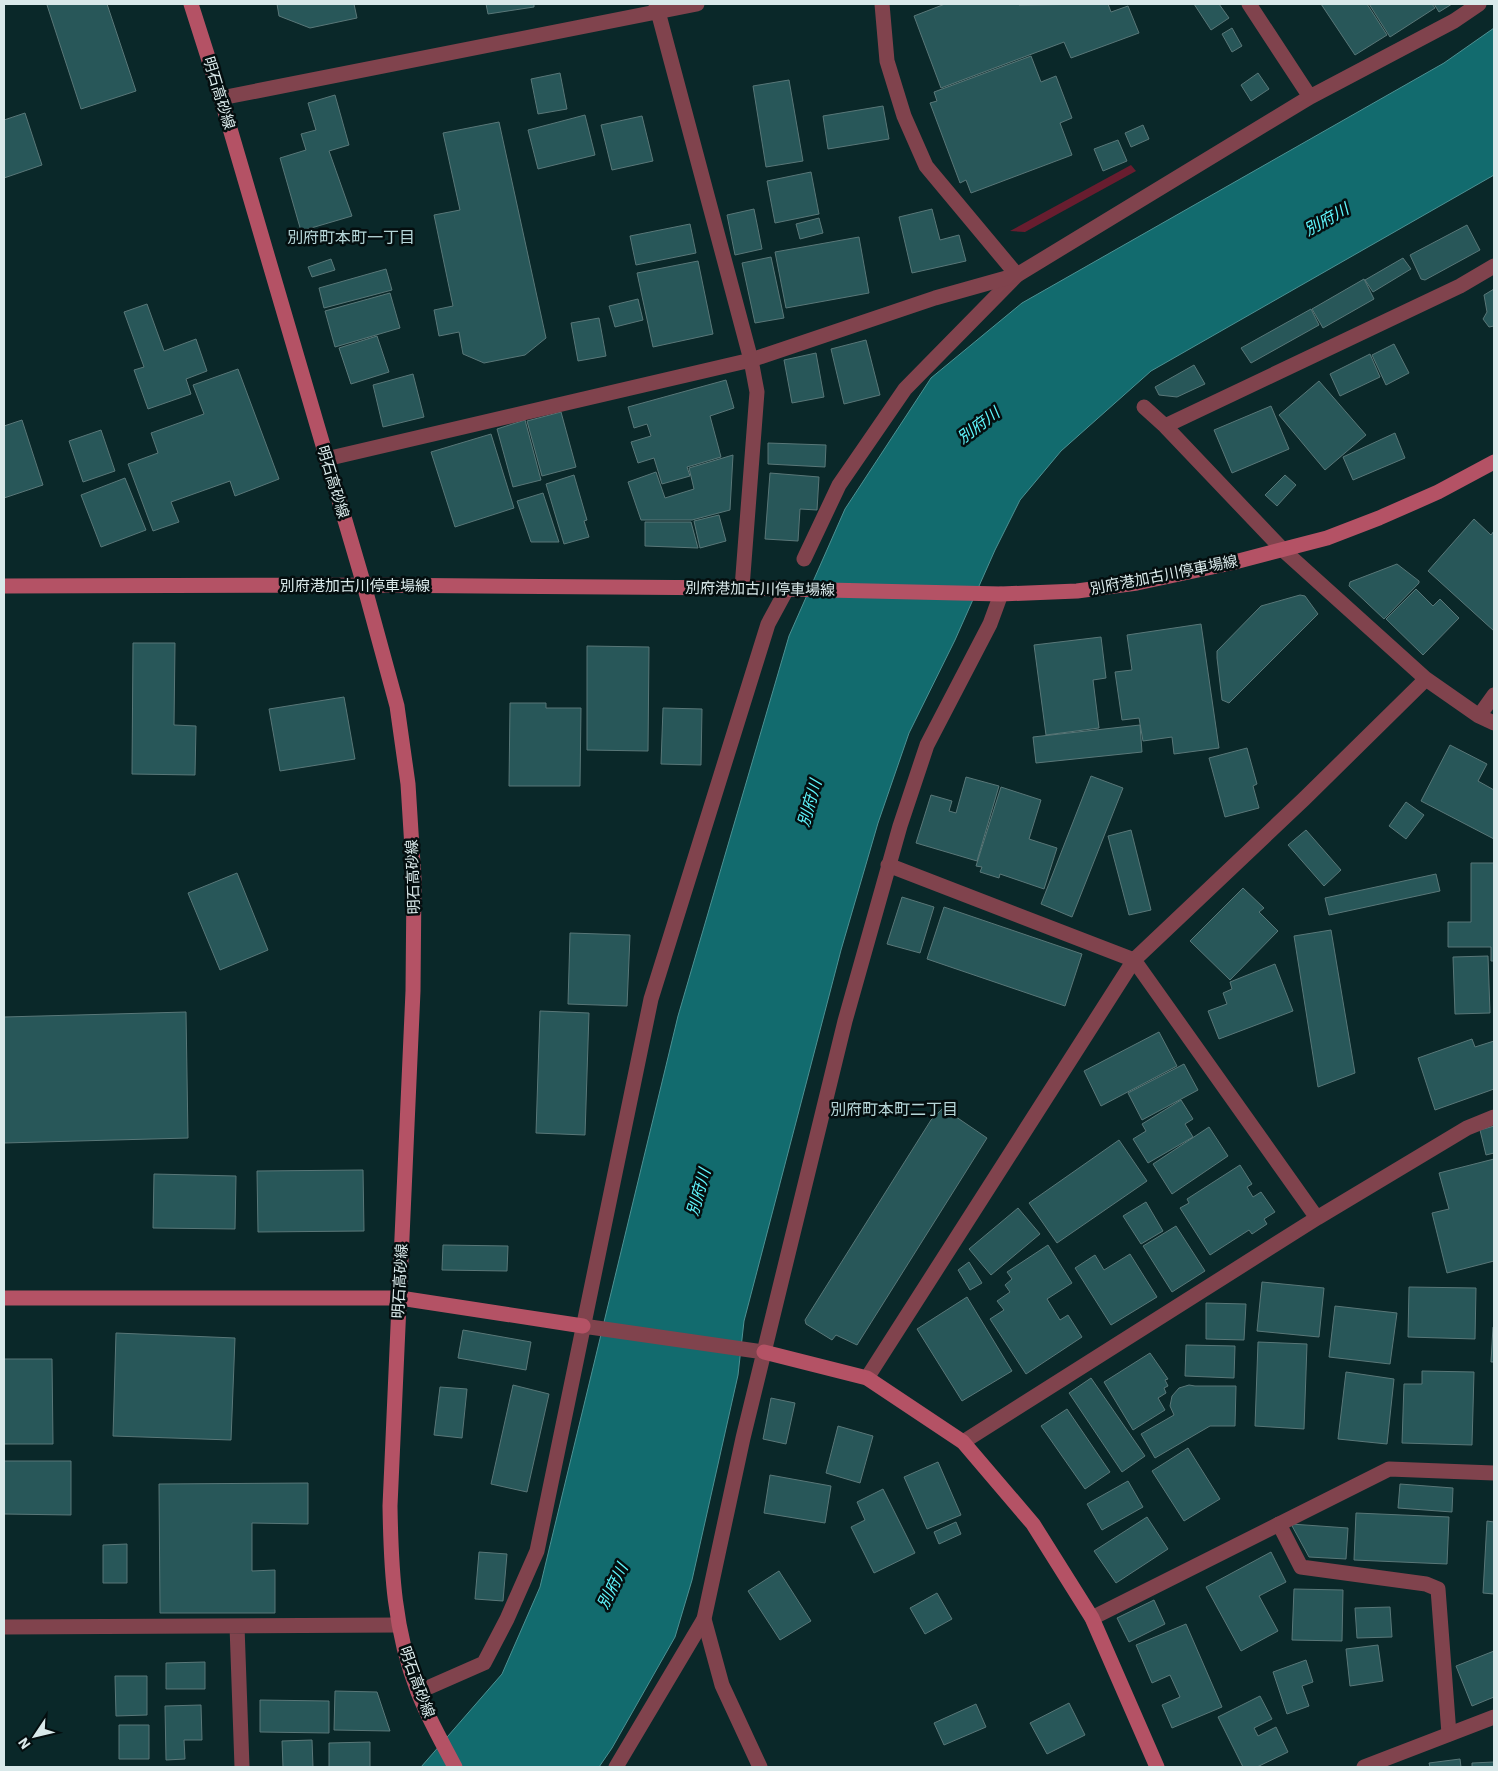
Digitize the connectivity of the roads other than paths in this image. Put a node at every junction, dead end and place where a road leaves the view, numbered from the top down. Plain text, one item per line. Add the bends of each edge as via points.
1 (191, 4) edge
2 (697, 4) edge
3 (882, 4) edge
4 (1249, 4) edge
5 (1479, 4) edge
6 (657, 7) edge
7 (1310, 97) junction
8 (221, 98) junction
9 (1494, 266) edge
10 (1017, 276) junction
11 (751, 360) junction
12 (1144, 407) dead end
13 (1165, 426) junction
14 (326, 459) junction
15 (1494, 462) edge
16 (1283, 550) junction
17 (804, 559) dead end
18 (364, 585) junction
19 (4, 586) edge
20 (742, 588) junction
21 (787, 589) junction
22 (1001, 594) junction
23 (1426, 679) junction
24 (1494, 695) edge
25 (1479, 716) junction
26 (1494, 724) edge
27 (888, 865) junction
28 (1134, 960) junction
29 (1494, 1117) edge
30 (1317, 1218) junction
31 (4, 1298) edge
32 (400, 1298) junction
33 (583, 1326) junction
34 (764, 1352) junction
35 (867, 1378) junction
36 (963, 1442) junction
37 (1494, 1473) edge
38 (1279, 1524) junction
39 (1092, 1618) junction
40 (704, 1619) junction
41 (398, 1625) junction
42 (237, 1626) junction
43 (4, 1627) edge
44 (418, 1692) junction
45 (1494, 1717) edge
46 (1449, 1734) junction
47 (242, 1767) edge
48 (455, 1767) edge
49 (616, 1767) edge
50 (760, 1767) edge
51 (1157, 1767) edge
52 (1364, 1767) edge

1 - 8 main road, 明石高砂線
2 - 6 street
3 - 10 street via 887,61 904,116 926,166
4 - 7 street
5 - 7 street via 1454,21
6 - 8 street via 422,59
6 - 11 street
7 - 10 street
8 - 14 main road, 明石高砂線
9 - 13 street via 1460,286
10 - 11 street via 935,298
10 - 17 street via 905,389 839,485
11 - 14 street
11 - 20 street via 757,392
12 - 13 street
13 - 16 street
14 - 18 main road, 明石高砂線
15 - 16 main road, 別府港加古川停車場線 via 1379,518 1327,538
16 - 22 main road, 別府港加古川停車場線 via 1138,583 1077,591
16 - 23 street
18 - 19 main road, 別府港加古川停車場線
18 - 20 main road, 別府港加古川停車場線
18 - 32 main road, 明石高砂線 via 397,706 408,784 414,880 413,991
20 - 21 main road, 別府港加古川停車場線
21 - 22 main road, 別府港加古川停車場線
21 - 33 street via 768,624 651,999
22 - 27 street via 990,624 928,745
23 - 25 street
23 - 28 street
24 - 25 street
25 - 26 street
27 - 28 street
27 - 34 street via 845,1021
28 - 30 street
28 - 35 street
29 - 30 street via 1467,1128
30 - 36 street
31 - 32 main road
32 - 33 main road
32 - 41 main road, 明石高砂線 via 390,1506 391,1567
33 - 34 street
33 - 44 street via 537,1551 507,1619 484,1663
34 - 35 main road
34 - 40 street
35 - 36 main road
36 - 39 main road via 1033,1524
37 - 38 street via 1389,1469
38 - 39 street
38 - 46 street via 1301,1568 1426,1584 1438,1589
39 - 51 main road
40 - 49 street
40 - 50 street via 722,1685
41 - 42 street
41 - 44 main road, 明石高砂線
42 - 43 street
42 - 47 street
44 - 48 main road, 明石高砂線
45 - 46 street
46 - 52 street

